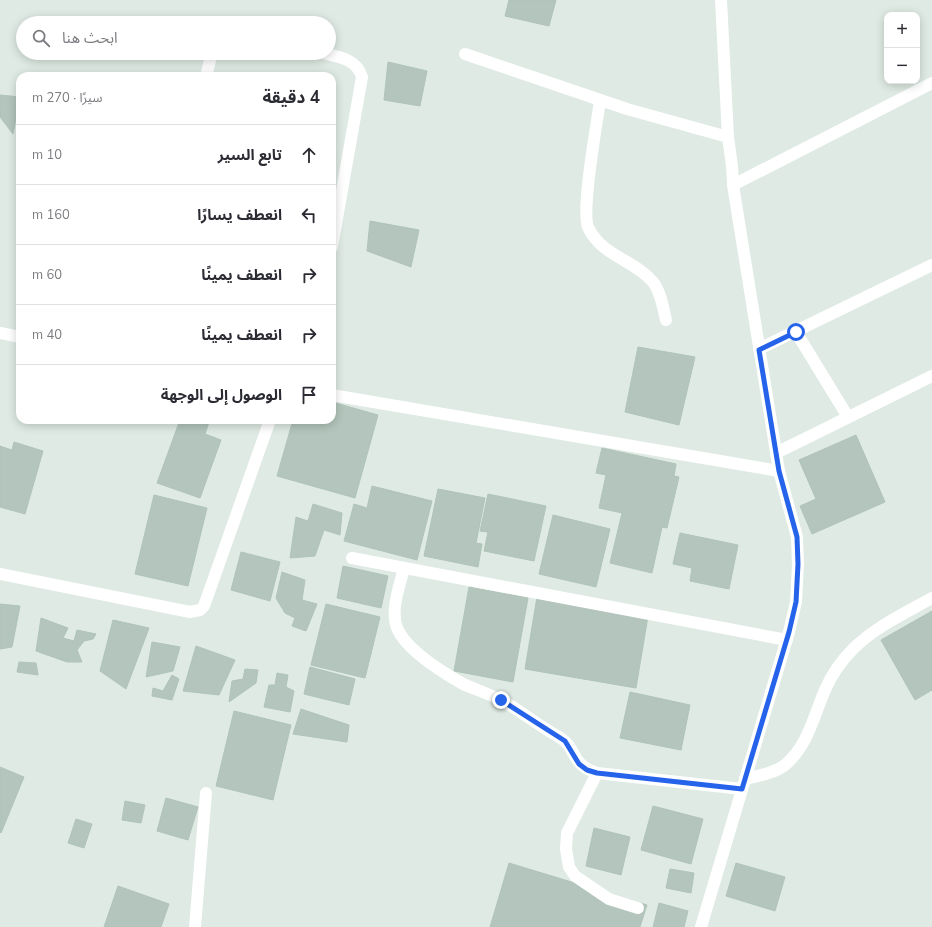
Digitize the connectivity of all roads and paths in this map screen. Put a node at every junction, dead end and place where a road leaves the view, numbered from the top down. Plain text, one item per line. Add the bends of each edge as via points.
1 (721, 0) edge
2 (465, 54) dead end
3 (336, 57) edge
4 (210, 60) edge
5 (207, 72) edge
6 (932, 83) edge
7 (600, 100) junction
8 (728, 137) junction
9 (733, 185) junction
10 (336, 224) edge
11 (932, 265) edge
12 (666, 320) dead end
13 (796, 332) junction
14 (0, 333) edge
15 (16, 336) edge
16 (759, 350) junction
17 (932, 376) edge
18 (336, 396) edge
19 (848, 417) junction
20 (269, 424) edge
21 (776, 453) junction
22 (779, 471) junction
23 (352, 558) dead end
24 (404, 568) junction
25 (0, 574) edge
26 (932, 598) edge
27 (786, 640) junction
28 (597, 773) junction
29 (744, 784) junction
30 (206, 793) dead end
31 (638, 908) dead end
32 (195, 927) edge
33 (700, 927) edge

1 - 8 street
2 - 7 street
3 - 10 street via 353,62 362,77
4 - 5 street
6 - 9 street
7 - 8 street
7 - 12 street via 586,206 588,226 601,245 653,283 659,294
8 - 9 street
9 - 16 street
11 - 13 street
13 - 16 street
13 - 19 street
14 - 15 street
16 - 21 street
17 - 19 street
18 - 22 street
19 - 21 street
20 - 25 street via 204,606 200,610 190,612
21 - 22 street
22 - 27 street via 797,537 796,602
23 - 24 street
24 - 27 street
24 - 28 street via 394,611 396,627 406,643 464,684 501,700 565,741 579,764
26 - 29 street via 879,628 852,650 825,689 796,754 775,771
27 - 29 street
28 - 29 street
28 - 31 street via 567,833 569,867 575,876 609,899
29 - 33 street
30 - 32 street

